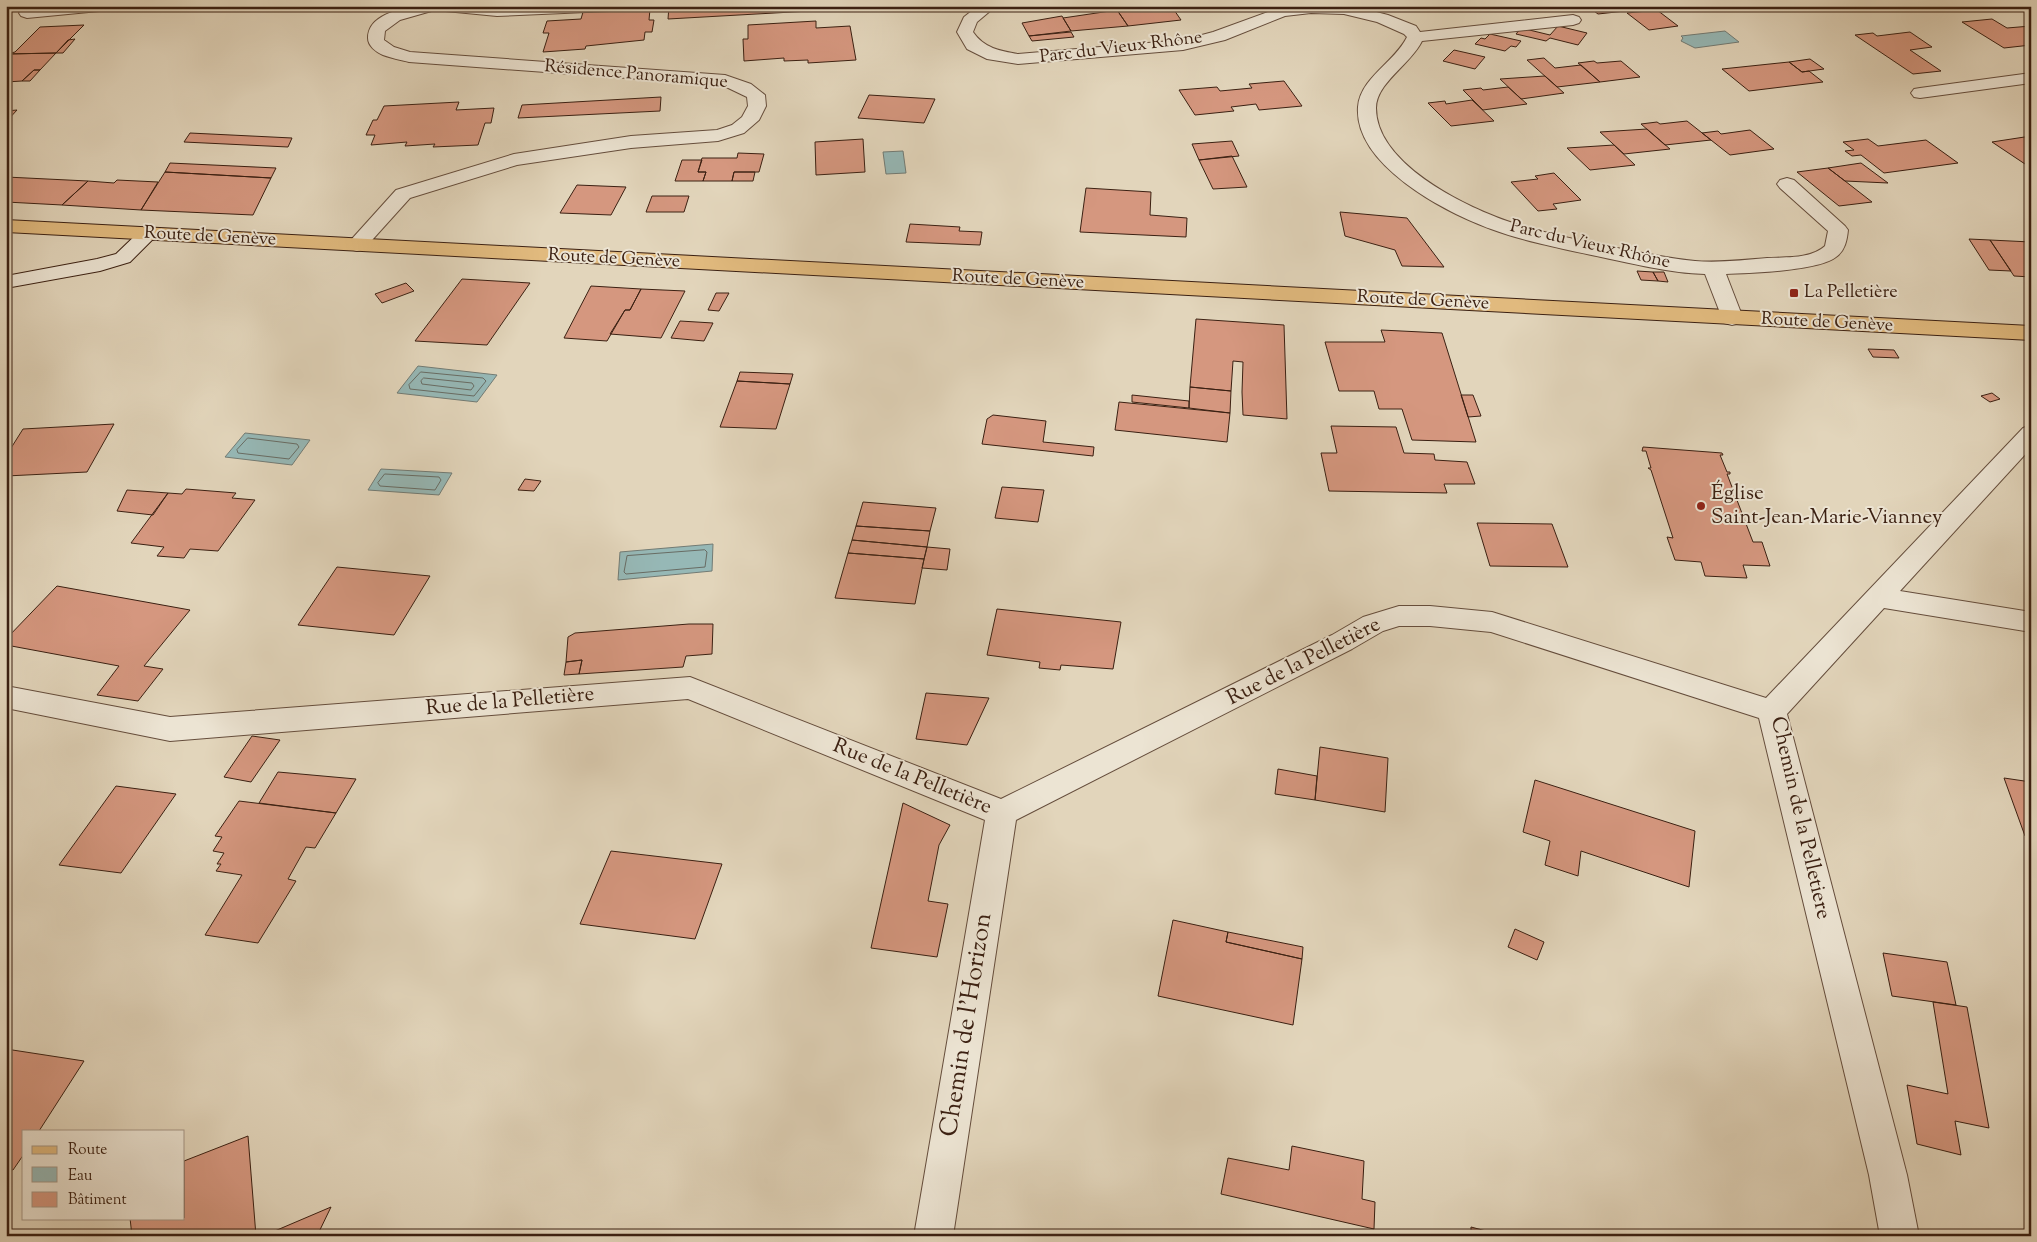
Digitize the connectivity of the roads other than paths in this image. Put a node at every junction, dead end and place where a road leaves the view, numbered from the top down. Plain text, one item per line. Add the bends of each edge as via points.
1 (99, 6) edge
2 (432, 6) edge
3 (438, 6) edge
4 (609, 6) edge
5 (988, 6) edge
6 (27, 13) dead end
7 (1574, 20) dead end
8 (1416, 37) junction
9 (2031, 78) edge
10 (1920, 93) dead end
11 (1787, 184) dead end
12 (6, 226) edge
13 (148, 234) junction
14 (356, 245) junction
15 (1714, 268) junction
16 (6, 282) edge
17 (1732, 318) junction
18 (2031, 333) edge
19 (2031, 434) edge
20 (1879, 597) junction
21 (2031, 622) edge
22 (6, 697) edge
23 (1772, 711) junction
24 (1002, 813) junction
25 (933, 1236) edge
26 (1900, 1236) edge

1 - 6 street
2 - 14 street, Résidence Panoramique via 385,21 377,31 376,42 388,51 409,57 725,80 756,95 757,106 750,120 718,135 614,144 514,160 403,194
3 - 4 street via 497,11
5 - 8 street, Parc du Vieux Rhône via 970,20 965,32 973,45 993,55 1018,59 1183,45 1219,36 1282,12 1311,8 1344,9 1382,18 1410,30
7 - 8 street
8 - 15 street, Parc du Vieux Rhône via 1408,51 1382,76 1367,107 1370,128 1378,147 1393,164 1419,184 1485,220 1537,236 1638,258
9 - 10 street
11 - 15 street, Parc du Vieux Rhône via 1838,230 1837,244 1828,254 1797,262
12 - 13 main road, Route de Genève
13 - 14 main road, Route de Genève
13 - 16 street via 123,258
14 - 17 main road, Route de Genève
15 - 17 street
17 - 18 main road, Route de Genève
19 - 20 street, Chemin de la Pelletiere
20 - 21 street
20 - 23 street, Chemin de la Pelletiere
22 - 24 street, Rue de la Pelletière via 170,729 690,688
23 - 24 street, Rue de la Pelletière via 1492,622 1398,616 1373,624
23 - 26 street, Chemin de la Pelletiere via 1888,1176
24 - 25 street, Chemin de l'Horizon

